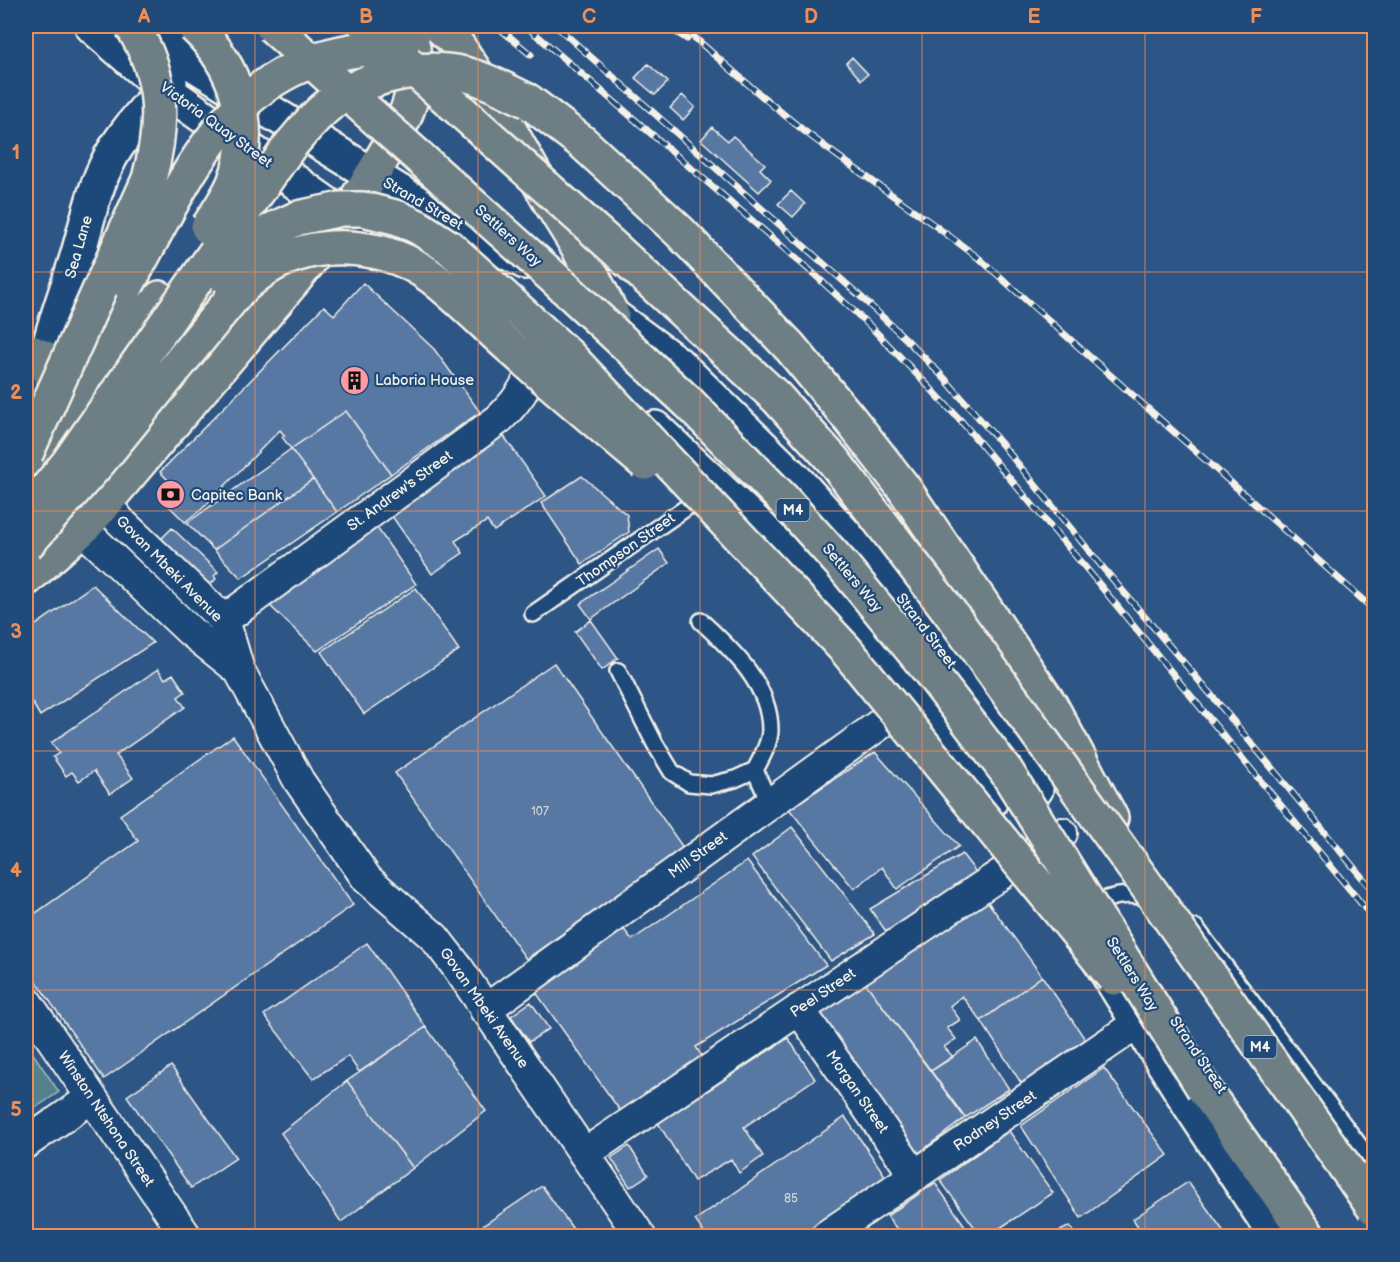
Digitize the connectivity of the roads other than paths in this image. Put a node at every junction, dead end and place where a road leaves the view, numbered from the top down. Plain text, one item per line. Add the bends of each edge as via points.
1 (92, 26) edge
2 (132, 26) edge
3 (145, 26) edge
4 (194, 26) edge
5 (272, 26) edge
6 (366, 26) edge
7 (408, 26) edge
8 (439, 26) edge
9 (192, 63) junction
10 (163, 88) junction
11 (528, 101) junction
12 (372, 175) junction
13 (345, 217) junction
14 (612, 315) junction
15 (537, 336) junction
16 (35, 354) edge
17 (67, 410) junction
18 (80, 459) junction
19 (29, 468) edge
20 (718, 486) junction
21 (105, 503) junction
22 (26, 514) edge
23 (82, 529) junction
24 (26, 545) edge
25 (774, 573) junction
26 (26, 579) edge
27 (533, 614) dead end
28 (224, 620) junction
29 (701, 621) dead end
30 (239, 670) junction
31 (618, 671) dead end
32 (912, 701) junction
33 (755, 770) junction
34 (769, 802) junction
35 (1062, 834) junction
36 (1030, 855) junction
37 (1147, 886) junction
38 (1101, 900) junction
39 (1072, 918) junction
40 (26, 1001) edge
41 (800, 1009) junction
42 (485, 1010) junction
43 (1151, 1014) junction
44 (1204, 1089) junction
45 (91, 1098) junction
46 (26, 1143) edge
47 (584, 1154) junction
48 (1374, 1166) edge
49 (915, 1176) junction
50 (1374, 1208) edge
51 (186, 1236) edge
52 (640, 1236) edge
53 (826, 1236) edge
54 (1276, 1236) edge
55 (1308, 1236) edge
56 (1323, 1236) edge

1 - 10 street, Victoria Quay Street
2 - 19 main road, bridge via 146,54 158,94 155,158
3 - 9 street
4 - 17 main road, bridge via 231,75 240,98 241,156 234,182 160,298
5 - 44 main road, Settlers Way / M4, bridge via 690,404 843,566 1006,771
6 - 37 main road, M4, bridge via 776,397 833,460 952,615
7 - 12 main road via 415,60 409,109
8 - 14 main road via 454,40 489,93 578,247
9 - 10 street, Sea Lane
9 - 12 street
10 - 13 street, Victoria Quay Street
10 - 16 street, Sea Lane via 110,158 95,193 77,257
11 - 17 main road, bridge via 463,61 405,47 327,55 270,80 246,99 205,147 128,283
11 - 22 main road, bridge via 464,74 423,71 377,79 330,103 289,147 74,454
11 - 37 main road, bridge via 582,142 679,231 790,346 849,418 903,487 1052,706
12 - 13 main road
12 - 14 street, Strand Street
13 - 15 street, Strand Street via 439,267
13 - 21 main road
14 - 35 street, Strand Street via 677,363 798,482 889,583 1024,768
15 - 20 street, Strand Street via 630,406
15 - 28 street, St. Andrew's Street via 529,383 514,405
16 - 17 main road, Govan Mbeki Avenue
16 - 19 street, Sea Lane
17 - 18 main road, Govan Mbeki Avenue
17 - 19 main road
18 - 19 main road
18 - 21 main road, Govan Mbeki Avenue
18 - 23 main road
18 - 25 main road, bridge via 223,275 254,241 298,218 341,209 363,209 399,218 449,247 569,356
19 - 23 main road, Govan Mbeki Avenue
20 - 27 lane, Thompson Street
20 - 32 street, Strand Street via 790,555
21 - 23 main road
21 - 28 street, Govan Mbeki Avenue
23 - 26 main road
23 - 30 street, Govan Mbeki Avenue via 190,631
24 - 25 main road, bridge via 238,291 256,275 297,254 352,247 398,258 432,277
25 - 44 main road, bridge via 854,658
28 - 30 street, Govan Mbeki Avenue
29 - 33 lane via 753,676 767,708 770,732
30 - 42 street, Govan Mbeki Avenue via 299,781 357,866 434,937
31 - 33 lane via 672,772 689,783 711,785
32 - 34 street, Mill Street
32 - 36 street, Strand Street
33 - 34 lane
34 - 42 street, Mill Street
35 - 36 street, Peel Street
35 - 38 street, Strand Street
36 - 39 street, Strand Street
36 - 41 street, Peel Street
37 - 50 main road, M4, bridge
38 - 39 lane
38 - 43 street, Strand Street
38 - 48 lane via 1133,893 1166,902 1196,927
39 - 43 street, Strand Street
40 - 45 street, Winston Ntshona Street
41 - 47 street, Peel Street
41 - 49 street, Morgan Street
42 - 47 street, Govan Mbeki Avenue
43 - 49 street, Rodney Street
43 - 54 street, Strand Street
43 - 56 street, Strand Street
44 - 55 main road, Settlers Way / M4
45 - 46 street
45 - 51 street, Winston Ntshona Street
47 - 52 street, Govan Mbeki Avenue
49 - 53 street, Rodney Street

